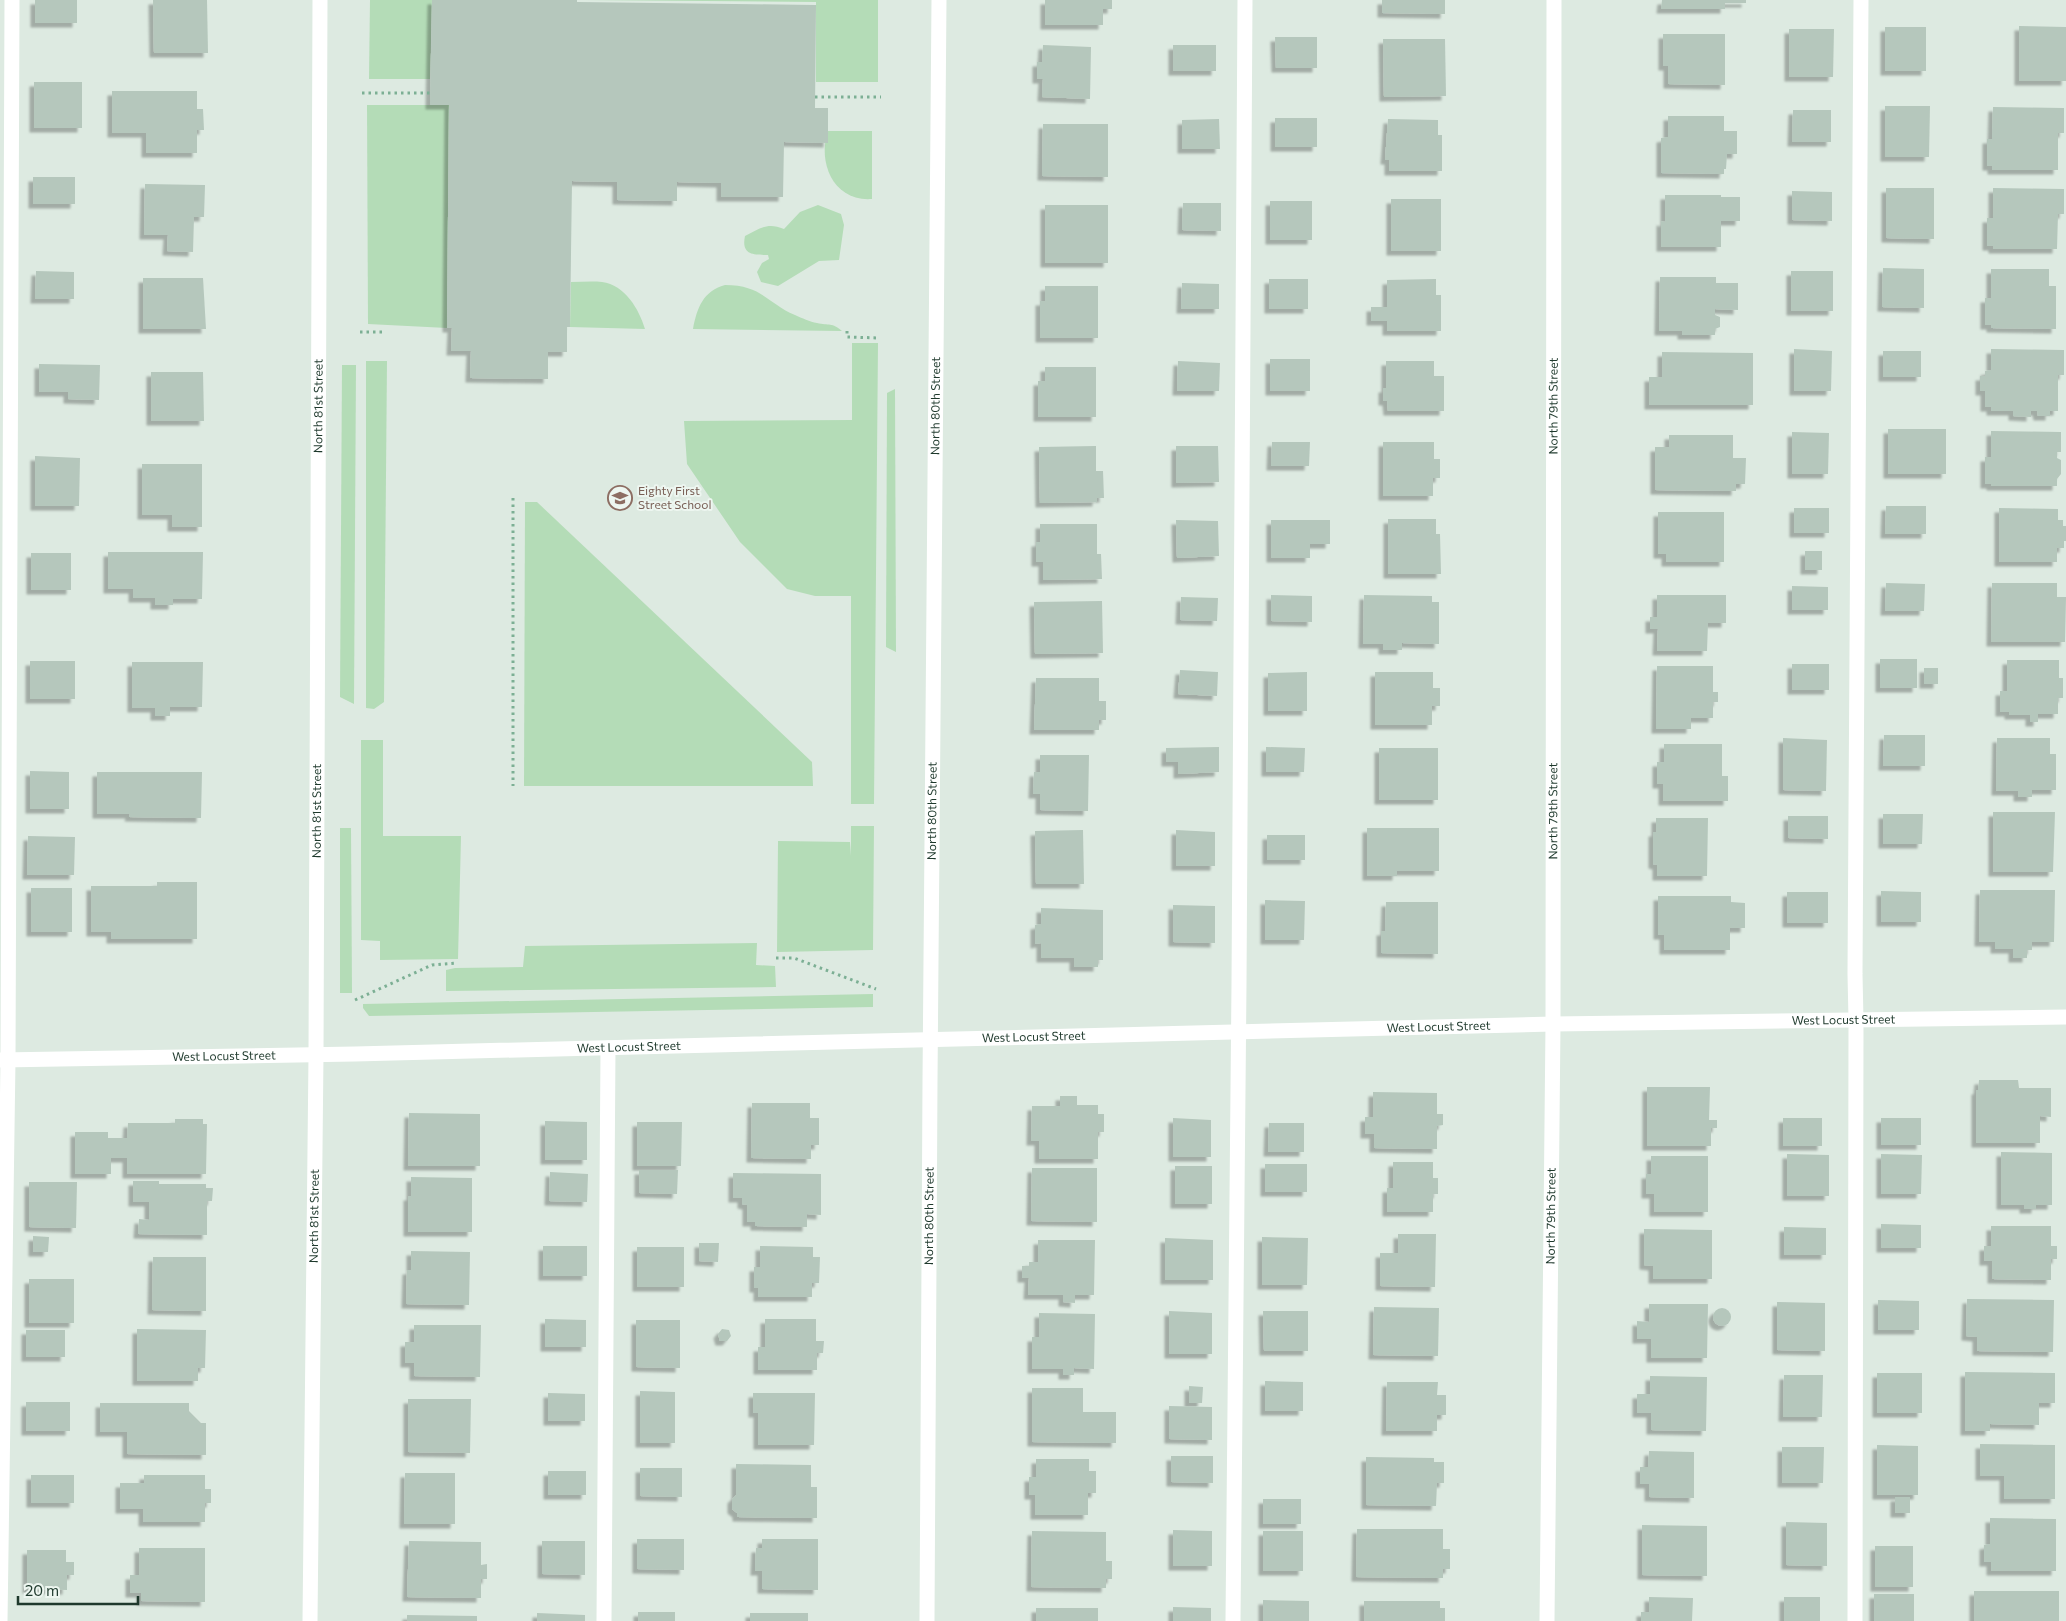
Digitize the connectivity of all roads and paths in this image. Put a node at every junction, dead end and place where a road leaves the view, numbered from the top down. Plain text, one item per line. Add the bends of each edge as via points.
1 (12, 0) edge
2 (320, 0) edge
3 (939, 0) edge
4 (1246, 0) edge
5 (1554, 0) edge
6 (1861, 0) edge
7 (362, 93) dead end
8 (430, 93) dead end
9 (815, 97) dead end
10 (881, 97) dead end
11 (847, 331) dead end
12 (360, 332) dead end
13 (386, 332) dead end
14 (880, 338) dead end
15 (513, 498) dead end
16 (513, 786) dead end
17 (776, 958) dead end
18 (457, 963) dead end
19 (876, 989) dead end
20 (356, 1000) dead end
21 (2066, 1017) edge
22 (1856, 1020) junction
23 (1553, 1024) junction
24 (1239, 1032) junction
25 (930, 1040) junction
26 (608, 1048) junction
27 (316, 1055) junction
28 (4, 1060) edge
29 (0, 1621) edge
30 (310, 1621) edge
31 (604, 1621) edge
32 (927, 1621) edge
33 (1233, 1621) edge
34 (1547, 1621) edge
35 (1855, 1621) edge

1 - 28 street
2 - 27 street, North 81st Street
3 - 25 street, North 80th Street
4 - 24 street
5 - 23 street, North 79th Street
6 - 22 street
7 - 8 path
9 - 10 path
11 - 14 path via 847,338
12 - 13 path
15 - 16 path
17 - 19 path via 794,958
18 - 20 path via 432,965
21 - 22 street, West Locust Street
22 - 23 street, West Locust Street
22 - 35 street
23 - 24 street, West Locust Street
23 - 34 street, North 79th Street
24 - 25 street, West Locust Street
24 - 33 street
25 - 26 street, West Locust Street
25 - 32 street, North 80th Street
26 - 27 street, West Locust Street
26 - 31 street
27 - 28 street, West Locust Street
27 - 30 street, North 81st Street
28 - 29 street

